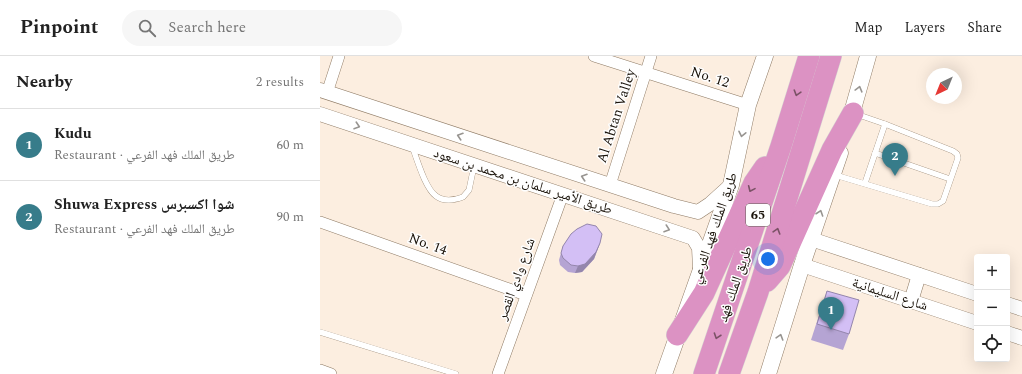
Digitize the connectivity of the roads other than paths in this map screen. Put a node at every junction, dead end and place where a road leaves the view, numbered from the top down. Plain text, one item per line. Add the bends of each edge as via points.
1 (339, 56) edge
2 (594, 56) edge
3 (651, 56) edge
4 (765, 56) edge
5 (809, 56) edge
6 (831, 56) edge
7 (868, 56) edge
8 (645, 73) junction
9 (323, 91) edge
10 (748, 105) junction
11 (853, 113) junction
12 (320, 114) edge
13 (885, 124) junction
14 (411, 144) junction
15 (781, 146) junction
16 (875, 153) junction
17 (474, 165) junction
18 (832, 175) junction
19 (950, 179) junction
20 (865, 184) junction
21 (610, 185) junction
22 (731, 185) junction
23 (563, 194) junction
24 (647, 197) junction
25 (640, 219) junction
26 (320, 222) edge
27 (811, 239) junction
28 (802, 265) junction
29 (700, 270) junction
30 (920, 275) junction
31 (758, 292) junction
32 (974, 293) edge
33 (526, 295) junction
34 (911, 301) junction
35 (1010, 305) edge
36 (1022, 309) edge
37 (974, 322) edge
38 (320, 332) edge
39 (1010, 334) edge
40 (677, 335) junction
41 (1022, 338) edge
42 (320, 370) edge
43 (332, 374) edge
44 (456, 374) edge
45 (498, 374) edge
46 (664, 374) edge
47 (704, 374) edge
48 (729, 374) edge
49 (768, 374) edge

1 - 9 street
2 - 8 street, No. 12
3 - 8 street, Al Abtan Valley
4 - 10 main road, طريق الملك فهد الفرعي
5 -> 15 highway, طريق الملك فهد / 65
31 -> 6 highway, طريق الملك فهد / 65
11 -> 7 main road
8 - 10 street, No. 12
8 - 21 street, Al Abtan Valley
21 -> 9 street, طريق الأمير سلمان بن محمد بن سعود
10 -> 22 main road, طريق الملك فهد الفرعي
11 - 13 lane
11 - 18 main road
11 - 31 highway via 832,150 780,266
12 -> 14 street, طريق الأمير سلمان بن محمد بن سعود
13 - 16 lane
13 - 19 lane via 957,154 958,158
14 - 17 street, طريق الأمير سلمان بن محمد بن سعود
14 - 17 lane via 426,182 433,193 444,200 463,197 469,190
15 -> 40 highway via 754,183 704,293
15 -> 47 highway, طريق الملك فهد / 65
16 - 19 lane
16 - 20 lane
17 - 23 street, طريق الأمير سلمان بن محمد بن سعود
18 - 20 lane
27 -> 18 main road
19 - 20 lane via 942,201 938,204
21 - 24 street, طريق الأمير سلمان بن محمد بن سعود
22 - 24 street, طريق الأمير سلمان بن محمد بن سعود via 698,212
22 - 29 main road, طريق الملك فهد الفرعي
23 - 25 street, طريق الأمير سلمان بن محمد بن سعود
23 - 33 street, شارع وادي القصر
24 - 25 street
25 -> 29 street, طريق الأمير سلمان بن محمد بن سعود via 693,238 699,248
26 - 33 street, No. 14
27 - 28 main road
27 - 30 street, شارع السليمانية
28 - 34 street, شارع السليمانية
49 -> 28 main road
29 - 40 main road, طريق الملك فهد الفرعي
30 - 32 street, شارع السليمانية
30 - 34 street
31 - 48 highway, طريق الملك فهد / 65
33 - 45 street, شارع وادي القصر
34 - 37 street, شارع السليمانية
35 - 36 street
38 - 44 lane
39 - 41 street
40 - 46 main road, طريق الملك فهد الفرعي
42 - 43 street

